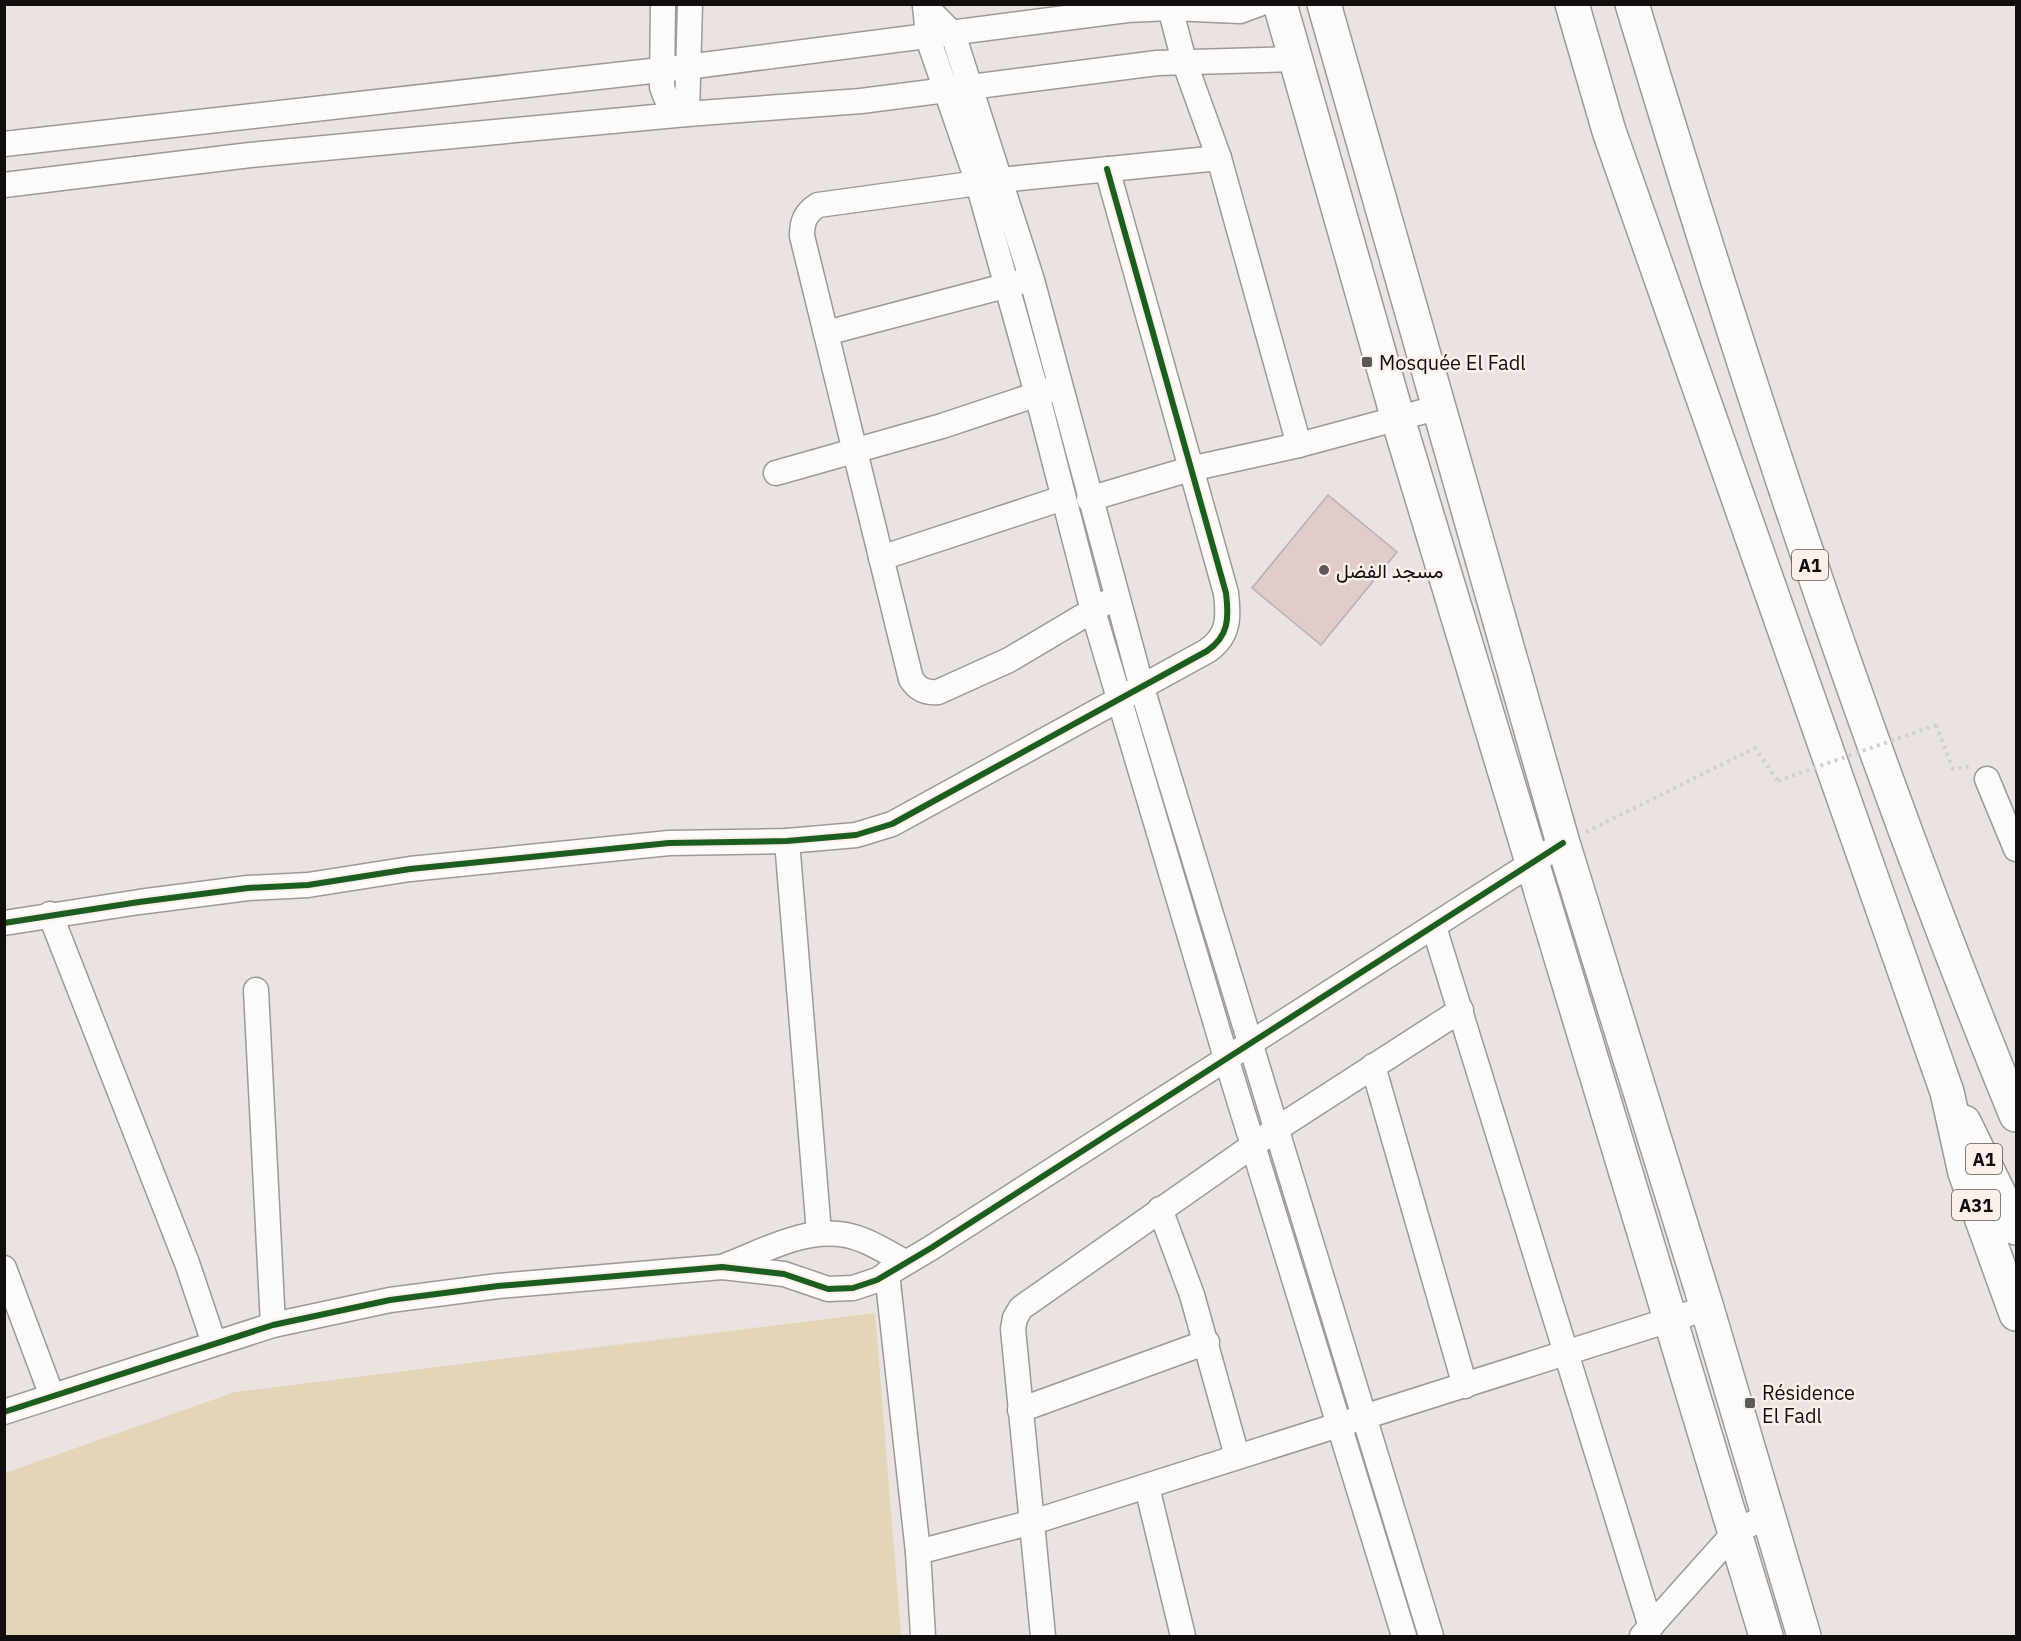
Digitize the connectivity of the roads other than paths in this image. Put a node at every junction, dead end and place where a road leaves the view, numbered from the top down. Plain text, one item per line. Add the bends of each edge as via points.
1 (663, 4) edge
2 (690, 4) edge
3 (1259, 4) edge
4 (1280, 4) edge
5 (1572, 4) edge
6 (1632, 4) edge
7 (925, 5) edge
8 (1170, 6) edge
9 (1329, 12) edge
10 (953, 34) junction
11 (928, 38) junction
12 (1295, 60) junction
13 (1184, 61) junction
14 (687, 67) junction
15 (660, 69) junction
16 (972, 87) junction
17 (946, 90) junction
18 (687, 114) junction
19 (4, 144) edge
20 (1220, 158) junction
21 (1107, 169) junction
22 (989, 182) junction
23 (4, 185) edge
24 (1032, 280) junction
25 (1007, 284) junction
26 (826, 333) junction
27 (1060, 386) junction
28 (1038, 394) junction
29 (1440, 407) junction
30 (1398, 419) junction
31 (1299, 445) junction
32 (853, 451) junction
33 (1190, 469) junction
34 (776, 473) dead end
35 (1063, 498) junction
36 (1089, 499) junction
37 (881, 558) junction
38 (1116, 597) junction
39 (1093, 611) junction
40 (1142, 688) junction
41 (1120, 699) junction
42 (1987, 779) dead end
43 (787, 841) junction
44 (1563, 843) junction
45 (2016, 849) edge
46 (1532, 863) junction
47 (50, 915) junction
48 (4, 923) edge
49 (1434, 927) junction
50 (256, 990) dead end
51 (1461, 1010) junction
52 (1250, 1046) junction
53 (1227, 1061) junction
54 (1373, 1066) junction
55 (1947, 1092) junction
56 (2016, 1115) edge
57 (1275, 1130) junction
58 (1254, 1145) junction
59 (1160, 1209) junction
60 (2016, 1228) edge
61 (819, 1233) junction
62 (722, 1267) junction
63 (896, 1267) junction
64 (4, 1268) edge
65 (1707, 1308) junction
66 (2016, 1314) edge
67 (1671, 1320) junction
68 (273, 1326) junction
69 (1207, 1342) junction
70 (214, 1343) junction
71 (1567, 1354) junction
72 (1465, 1386) junction
73 (52, 1396) junction
74 (1020, 1410) junction
75 (4, 1412) edge
76 (1364, 1418) junction
77 (1340, 1426) junction
78 (1237, 1456) junction
79 (1147, 1487) junction
80 (1769, 1515) junction
81 (1033, 1522) junction
82 (1735, 1532) junction
83 (918, 1552) junction
84 (1409, 1566) junction
85 (1386, 1576) junction
86 (1646, 1632) edge
87 (923, 1636) edge
88 (1044, 1636) edge
89 (1183, 1636) edge
90 (1404, 1636) edge
91 (1431, 1636) edge
92 (1766, 1636) edge
93 (1804, 1636) edge

1 - 15 street
2 - 14 street
3 - 8 street via 1240,11
4 - 12 main road
5 - 55 main road, A1 via 1609,131
6 - 56 main road, A1 via 1717,286 1819,593
7 - 10 street
7 - 11 street
8 - 10 street
8 - 13 street
9 - 12 main road via 1325,40 1317,49
9 - 29 main road
10 - 11 street
10 - 16 street
11 - 14 street
11 - 17 street
12 - 13 street
12 - 30 main road
13 - 16 street
13 - 20 street
14 - 15 street
14 - 18 street
15 - 18 street via 665,98 674,110
15 - 19 street
16 - 17 street
16 - 22 street
17 - 18 street via 861,102
17 - 22 street
18 - 23 street via 250,155
20 - 21 street
20 - 31 street
21 - 22 street
21 - 33 street
22 - 24 street
22 - 25 street
22 - 26 street via 818,205 811,210 802,225 802,236
24 - 25 street
24 - 27 street
25 - 26 street
25 - 28 street
26 - 32 street
27 - 28 street
27 - 36 street
28 - 32 street
28 - 35 street
29 - 30 street
29 - 44 main road
30 - 31 street
30 - 46 main road
31 - 33 street
32 - 34 street
32 - 37 street
33 - 36 street
33 - 40 street via 1226,593 1227,627 1218,644
35 - 37 street
35 - 39 street
36 - 38 street
37 - 39 street via 911,679 927,692 938,692 1009,660
38 - 39 street
38 - 40 street
39 - 41 street
40 - 41 street
40 - 52 street
41 - 43 street via 892,824 856,835
41 - 53 street
42 - 45 street
43 - 47 street via 669,843 410,869
43 - 61 street
44 - 46 street
44 - 65 main road
46 - 49 street
46 - 67 main road
47 - 48 street
47 - 70 street via 180,1244
49 - 51 street
49 - 52 street
50 - 68 street
51 - 54 street
51 - 71 street
52 - 53 street
52 - 57 street
53 - 58 street
53 - 63 street
54 - 57 street
54 - 72 street
55 - 60 main road, A1 via 1977,1143
55 - 66 main road, A31 via 1965,1173
57 - 58 street
57 - 76 street
58 - 59 street
58 - 77 street
59 - 69 street
59 - 74 street via 1017,1314 1013,1329
61 - 62 street
61 - 63 street via 861,1239
62 - 63 street via 764,1270 816,1286 841,1289 865,1285
62 - 68 street via 441,1292
63 - 83 street
64 - 73 street
65 - 67 street
65 - 80 main road
67 - 71 street
67 - 82 main road
68 - 70 street
69 - 74 street
69 - 78 street
70 - 73 street
71 - 72 street
71 - 86 street
72 - 76 street
73 - 75 street
74 - 81 street
76 - 77 street
76 - 84 street
77 - 78 street
77 - 85 street
78 - 79 street
79 - 81 street
79 - 89 street
80 - 82 street
80 - 93 main road
81 - 83 street
81 - 88 street
82 - 86 street
82 - 92 main road
83 - 87 street
84 - 85 street
84 - 91 street
85 - 90 street

